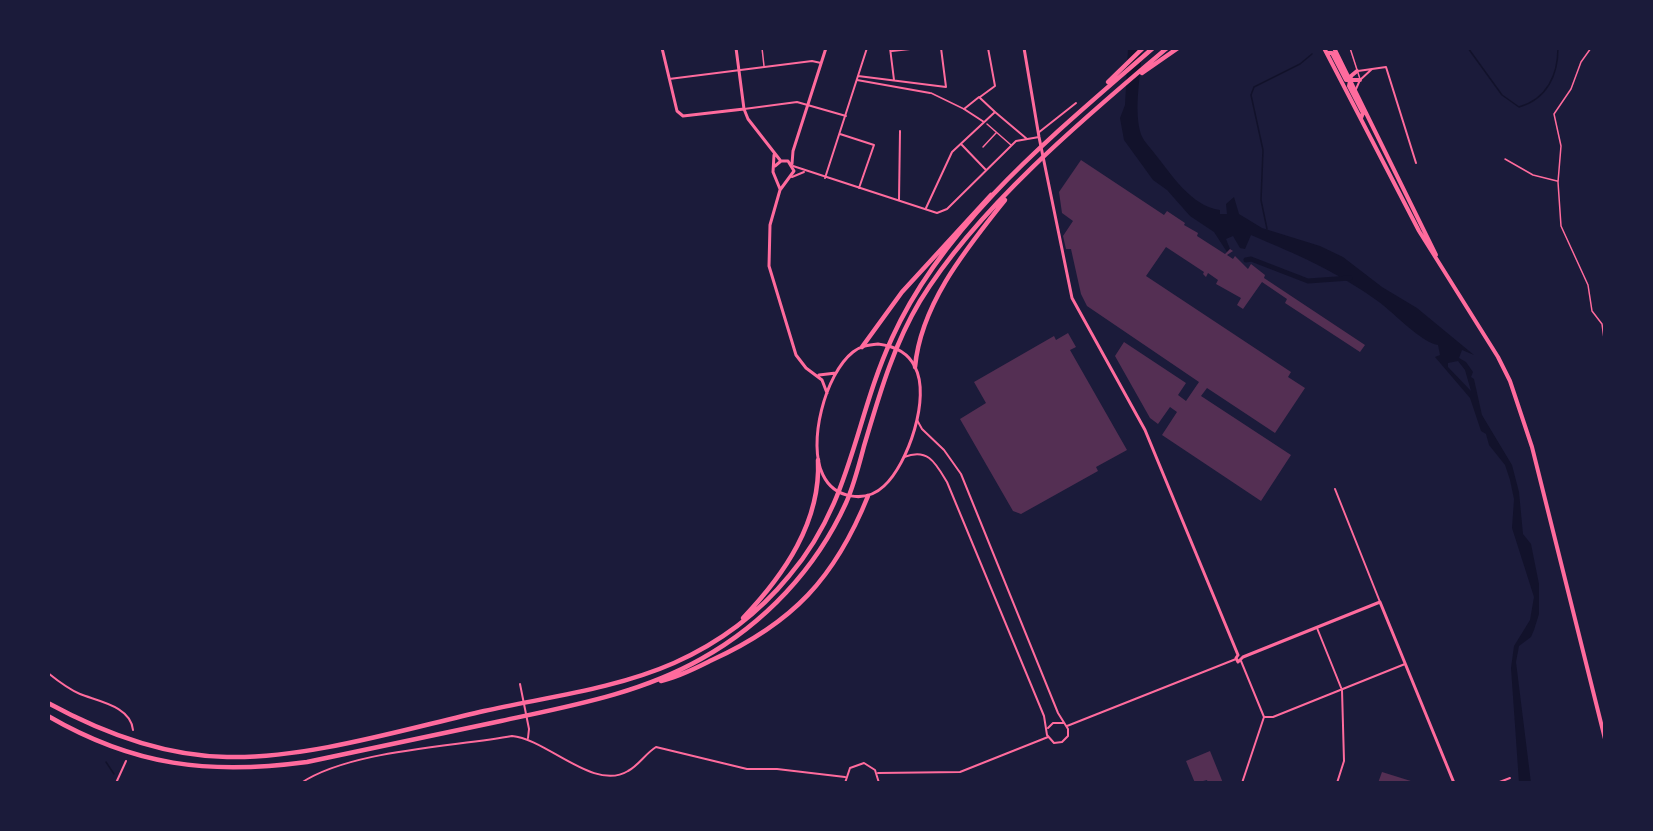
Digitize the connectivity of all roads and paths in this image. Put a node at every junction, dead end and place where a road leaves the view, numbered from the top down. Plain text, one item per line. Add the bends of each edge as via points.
1 (662, 48) edge
2 (736, 48) edge
3 (762, 48) edge
4 (826, 48) edge
5 (867, 48) edge
6 (919, 48) edge
7 (940, 48) edge
8 (988, 48) edge
9 (1024, 48) edge
10 (1143, 48) edge
11 (1153, 48) edge
12 (1167, 48) edge
13 (1178, 48) edge
14 (1334, 48) edge
15 (1350, 48) edge
16 (1591, 48) edge
17 (891, 50) edge
18 (1325, 50) edge
19 (1163, 56) junction
20 (821, 63) junction
21 (764, 67) junction
22 (1374, 67) junction
23 (739, 70) junction
24 (1357, 71) junction
25 (858, 76) junction
26 (669, 79) junction
27 (857, 80) junction
28 (894, 80) junction
29 (1351, 80) junction
30 (1360, 80) junction
31 (1356, 89) junction
32 (930, 93) joint
33 (979, 97) junction
34 (1094, 98) junction
35 (808, 104) junction
36 (1076, 104) dead end
37 (744, 109) junction
38 (964, 109) junction
39 (995, 112) junction
40 (846, 116) junction
41 (1360, 118) junction
42 (985, 122) junction
43 (900, 131) dead end
44 (996, 132) junction
45 (840, 134) junction
46 (1039, 135) junction
47 (1027, 139) junction
48 (961, 144) junction
49 (1011, 146) junction
50 (983, 147) dead end
51 (793, 151) junction
52 (774, 155) junction
53 (1504, 159) dead end
54 (783, 160) junction
55 (1416, 163) dead end
56 (792, 165) junction
57 (775, 166) junction
58 (986, 170) junction
59 (807, 172) junction
60 (1013, 174) junction
61 (790, 178) junction
62 (825, 178) junction
63 (778, 179) junction
64 (1558, 182) junction
65 (1016, 186) junction
66 (859, 188) junction
67 (780, 190) junction
68 (899, 200) junction
69 (926, 208) junction
70 (1436, 255) junction
71 (1605, 346) edge
72 (862, 347) junction
73 (915, 367) junction
74 (836, 373) junction
75 (817, 375) junction
76 (827, 393) junction
77 (917, 419) junction
78 (904, 457) junction
79 (818, 460) junction
80 (1335, 489) dead end
81 (868, 495) junction
82 (1380, 602) junction
83 (1317, 628) junction
84 (718, 640) junction
85 (1237, 657) junction
86 (1242, 659) junction
87 (1405, 664) junction
88 (48, 673) edge
89 (520, 684) dead end
90 (650, 684) junction
91 (1342, 690) junction
92 (48, 702) edge
93 (48, 716) edge
94 (1264, 717) junction
95 (1063, 723) junction
96 (1067, 726) junction
97 (1048, 728) junction
98 (133, 730) dead end
99 (1048, 737) junction
100 (528, 738) junction
101 (1605, 739) edge
102 (126, 761) dead end
103 (878, 773) junction
104 (845, 777) junction
105 (1510, 778) dead end
106 (116, 783) edge
107 (301, 783) edge
108 (845, 783) edge
109 (879, 783) edge
110 (1242, 783) edge
111 (1337, 783) edge
112 (1454, 783) edge
113 (1497, 783) edge

1 - 26 street
2 - 23 street
3 - 21 lane
4 - 20 street
5 - 25 street
6 - 17 street
7 - 28 street via 946,87
8 - 33 street via 995,86
9 - 46 street
10 - 34 highway
11 - 34 highway
12 - 19 highway
13 - 19 highway
14 - 29 main road
15 - 24 lane
16 - 64 path via 1554,114 1561,146
17 - 28 street
18 - 29 main road via 1332,53 1344,78
18 - 41 main road
19 - 65 highway
20 - 21 street
20 - 35 street
21 - 23 street
22 - 24 street
22 - 30 street
22 - 55 street via 1386,67
23 - 26 street
23 - 37 street
24 - 29 main road
24 - 30 lane
25 - 27 street
25 - 28 street
26 - 37 street via 677,111 684,116
27 - 32 street
27 - 40 street
29 - 30 main road
29 - 31 main road
29 - 41 main road via 1349,86 1363,113
30 - 31 street
31 - 70 main road
32 - 38 lane
33 - 38 street
33 - 39 street
34 - 60 highway
35 - 37 street
35 - 40 street
35 - 51 street
36 - 46 street
37 - 52 street
38 - 42 street
39 - 42 street
39 - 47 street
40 - 45 street
41 - 70 main road via 1419,231
42 - 44 lane
42 - 48 street
43 - 68 street
44 - 49 lane
44 - 50 lane
45 - 62 street
45 - 66 street via 874,145
46 - 47 street
46 - 85 street via 1072,298 1145,430
47 - 49 street
48 - 58 street
48 - 69 street via 948,159
49 - 58 street
51 - 54 street
51 - 56 street
52 - 54 street
52 - 57 street
53 - 64 path
54 - 56 street
54 - 57 street
56 - 59 street
56 - 61 street
57 - 63 street via 773,172
58 - 69 street via 947,209 937,213
59 - 61 street
59 - 62 street
60 - 72 highway via 902,292
60 - 84 highway via 965,228 913,297 884,357 842,487 811,549 752,614
61 - 63 street
61 - 67 street
62 - 66 street
63 - 67 street
64 - 71 path via 1561,226 1588,285 1592,311 1602,324
65 - 73 highway via 955,266 928,321
65 - 90 highway via 992,209 935,280 899,341 851,489 818,555 776,603 724,645
66 - 68 street
67 - 75 street via 770,225 768,266 796,355
68 - 69 street
70 - 101 main road via 1498,357 1519,405
72 - 73 street via 890,346 907,356
72 - 74 street
73 - 77 street via 919,379
74 - 75 street
74 - 76 street
75 - 76 street
76 - 79 street via 818,426
77 - 78 street
77 - 95 street via 961,474
78 - 81 street via 884,486
78 - 97 street via 922,453 930,457 947,482
79 - 81 street via 835,491 847,496
79 - 84 highway via 815,501 792,555 755,605
80 - 82 street
81 - 90 highway via 837,560 802,603 770,629 733,651
82 - 83 street
82 - 87 street
83 - 86 street
83 - 91 street
84 - 92 highway via 673,663 625,680 393,732 263,756 195,755 150,747 78,719
85 - 86 street
85 - 96 street
86 - 94 street
87 - 91 street
87 - 112 street
88 - 98 street via 79,694 104,701 121,712
89 - 100 street
90 - 93 highway via 573,706 307,762 266,767 226,769 148,759 115,749
91 - 94 street
91 - 111 street via 1344,761
94 - 110 street
95 - 96 street
95 - 97 street via 1055,722
96 - 99 street via 1068,736 1062,742 1054,743
97 - 99 street
99 - 103 street via 960,772
100 - 104 street via 603,776 627,772 656,747 747,769
100 - 107 street via 512,736 414,749 335,768
102 - 106 street
103 - 104 street via 868,764 859,763
103 - 109 street
104 - 108 street
105 - 113 street

